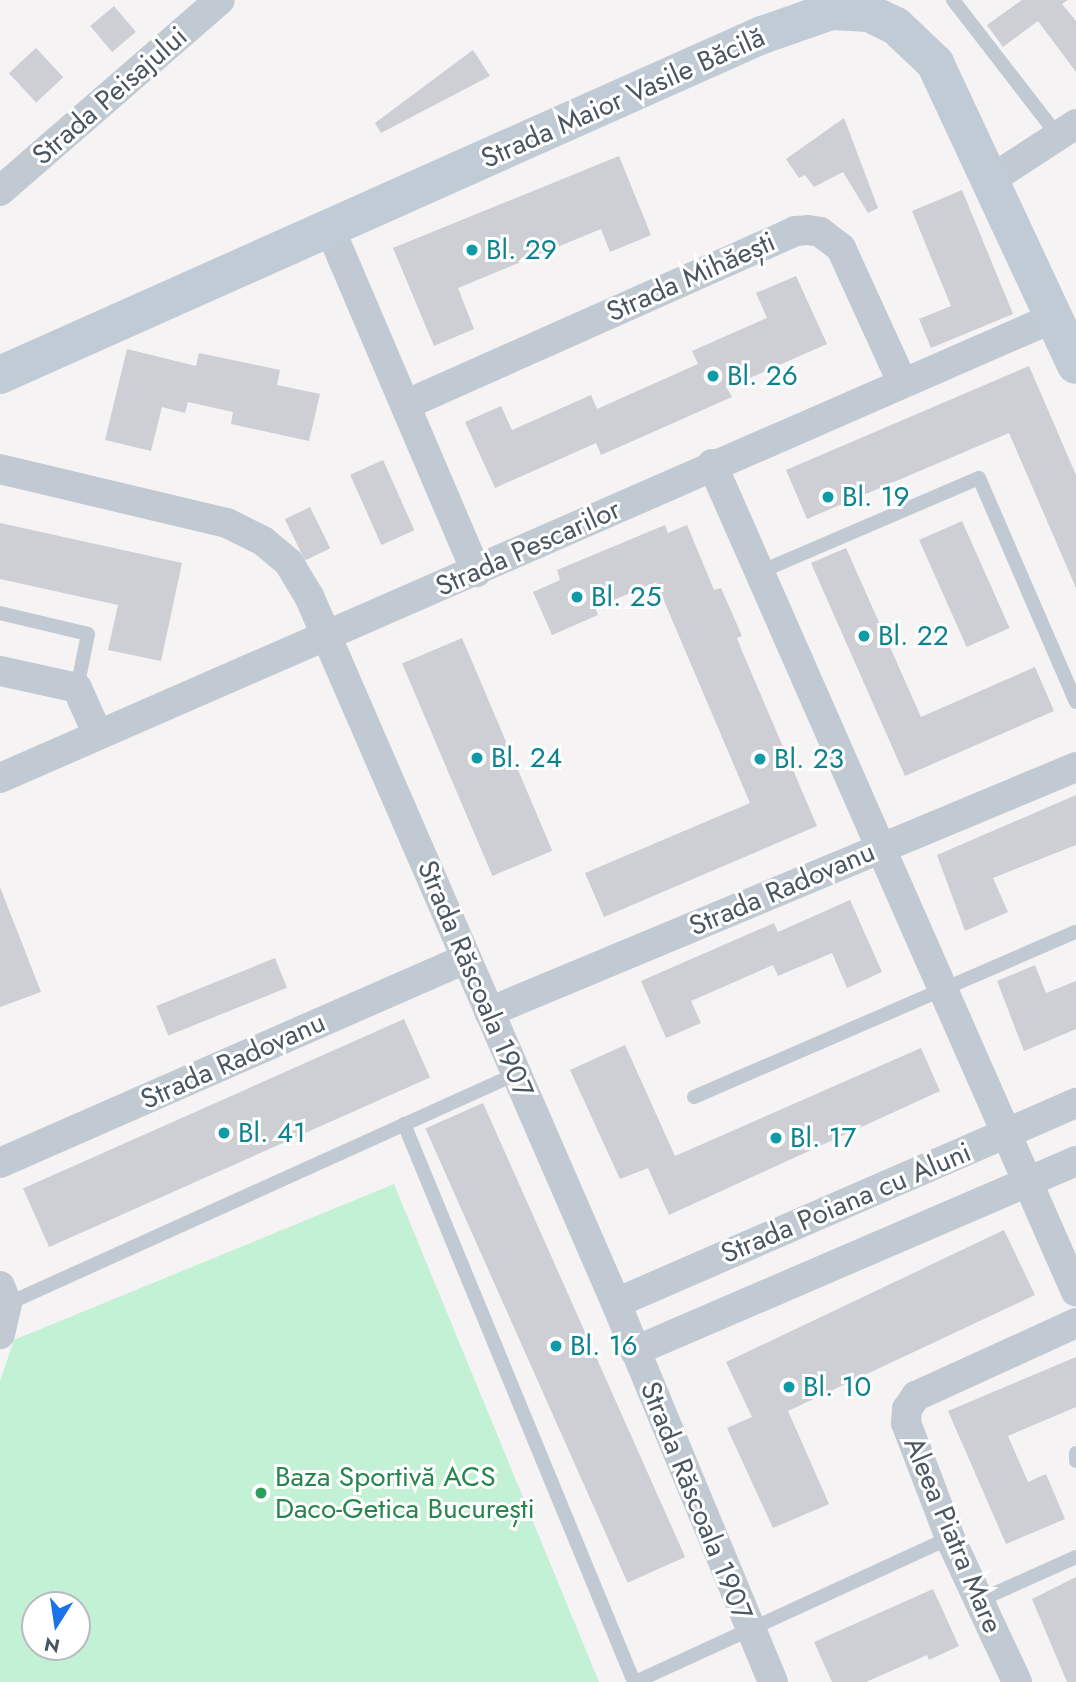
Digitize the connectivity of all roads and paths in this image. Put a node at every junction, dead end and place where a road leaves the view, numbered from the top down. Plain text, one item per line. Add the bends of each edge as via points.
1 (220, 0) edge
2 (953, 0) edge
3 (870, 7) edge
4 (1067, 130) edge
5 (993, 178) junction
6 (0, 191) edge
7 (330, 229) junction
8 (1055, 317) junction
9 (1076, 365) edge
10 (0, 375) edge
11 (902, 382) junction
12 (405, 405) junction
13 (712, 464) junction
14 (0, 468) edge
15 (762, 571) junction
16 (476, 572) junction
17 (0, 612) edge
18 (327, 638) junction
19 (0, 671) edge
20 (77, 688) junction
21 (1076, 702) edge
22 (98, 736) junction
23 (1076, 767) edge
24 (0, 778) edge
25 (883, 848) junction
26 (1076, 932) edge
27 (465, 959) junction
28 (944, 988) junction
29 (489, 1012) junction
30 (516, 1074) junction
31 (694, 1097) dead end
32 (1076, 1103) edge
33 (404, 1124) junction
34 (1007, 1133) junction
35 (1076, 1161) edge
36 (0, 1163) edge
37 (1028, 1182) junction
38 (1076, 1292) edge
39 (4, 1295) edge
40 (616, 1303) junction
41 (1076, 1323) edge
42 (0, 1334) edge
43 (635, 1351) junction
44 (1076, 1453) edge
45 (1076, 1461) edge
46 (950, 1538) junction
47 (1076, 1557) edge
48 (978, 1601) junction
49 (750, 1630) junction
50 (1016, 1681) edge
51 (635, 1682) edge
52 (773, 1682) edge

1 - 6 street, Strada Peisajului
2 - 4 lane
3 - 5 street, Strada Maior Vasile Băcilă via 911,37 935,62
3 - 7 street, Strada Maior Vasile Băcilă via 831,11 762,35
4 - 5 street
5 - 8 street, Strada Maior Vasile Băcilă
7 - 10 street, Strada Maior Vasile Băcilă
7 - 12 street
8 - 9 street, Strada Maior Vasile Băcilă
8 - 11 street, Strada Pescarilor
11 - 12 street, Strada Mihăești via 841,248 820,232 795,230
11 - 13 street, Strada Pescarilor
12 - 16 street
13 - 15 street
13 - 16 street, Strada Pescarilor
14 - 18 street, Strada Răscoala 1907 via 227,523 263,541 289,564
15 - 21 lane via 979,478
15 - 25 street
16 - 18 street, Strada Pescarilor
17 - 20 lane via 88,634
18 - 22 street, Strada Pescarilor
18 - 27 street, Strada Răscoala 1907
19 - 20 street
20 - 22 street
22 - 24 street, Strada Pescarilor
23 - 25 street, Strada Radovanu
25 - 28 street
25 - 29 street, Strada Radovanu
26 - 28 lane
27 - 29 street, Strada Răscoala 1907
27 - 36 street, Strada Radovanu
28 - 31 lane
28 - 34 street
29 - 30 street, Strada Răscoala 1907
30 - 33 lane
30 - 40 street, Strada Răscoala 1907
32 - 34 street, Strada Poiana cu Aluni
33 - 39 lane
33 - 51 lane
34 - 37 street
34 - 40 street, Strada Poiana cu Aluni
35 - 37 street, Strada Poiana cu Aluni
37 - 38 street
37 - 43 street, Strada Poiana cu Aluni
39 - 42 street
40 - 43 street, Strada Răscoala 1907
41 - 46 street, Aleea Piatra Mare via 916,1396 907,1409 906,1423
43 - 49 street, Strada Răscoala 1907
44 - 45 lane
46 - 48 street, Aleea Piatra Mare
46 - 49 lane
47 - 48 lane
48 - 50 street, Aleea Piatra Mare
49 - 51 lane
49 - 52 street, Strada Răscoala 1907

